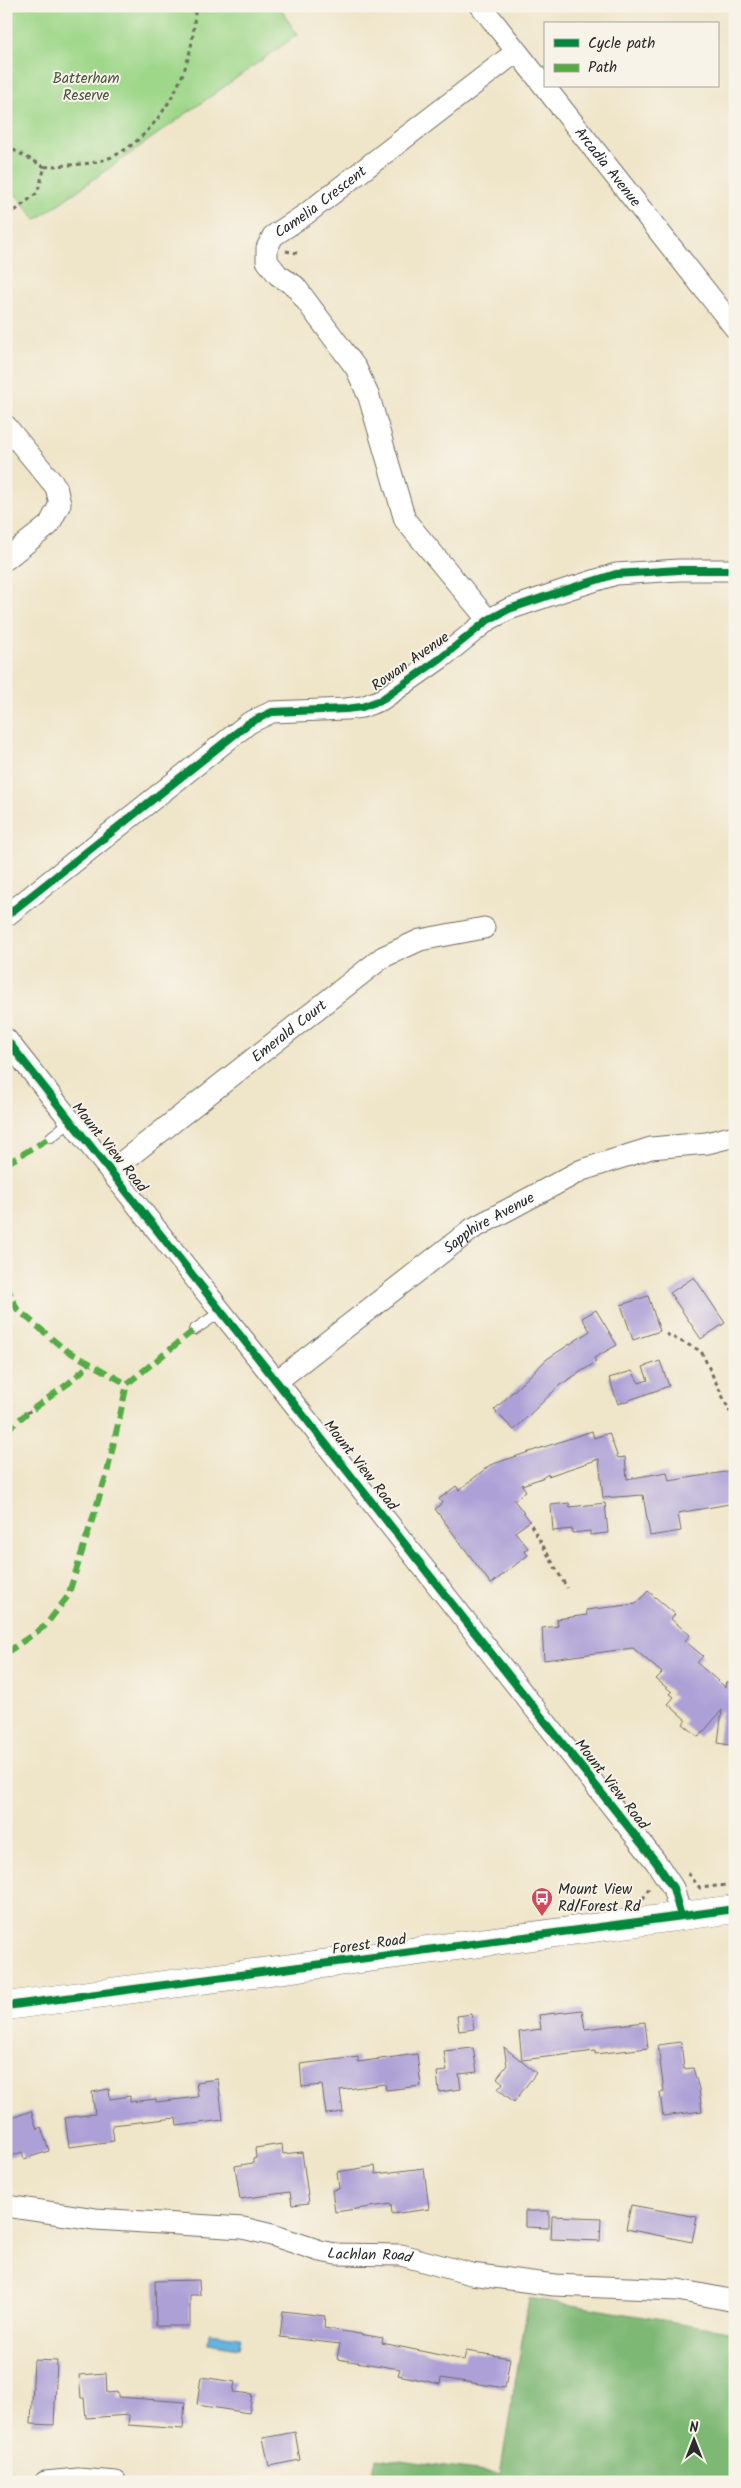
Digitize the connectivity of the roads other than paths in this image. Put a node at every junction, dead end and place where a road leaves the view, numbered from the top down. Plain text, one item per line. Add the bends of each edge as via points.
1 (481, 6) edge
2 (516, 52) junction
3 (544, 87) edge
4 (545, 88) edge
5 (735, 328) edge
6 (6, 426) edge
7 (6, 559) edge
8 (735, 570) edge
9 (488, 620) junction
10 (6, 916) edge
11 (484, 928) dead end
12 (6, 1039) edge
13 (71, 1121) junction
14 (51, 1136) dead end
15 (735, 1136) edge
16 (112, 1170) junction
17 (222, 1311) junction
18 (194, 1330) dead end
19 (277, 1381) junction
20 (735, 1909) edge
21 (681, 1916) junction
22 (6, 2006) edge
23 (6, 2206) edge
24 (735, 2301) edge
25 (45, 2482) edge
26 (116, 2482) edge

1 - 2 street, Arcadia Avenue
2 - 3 street, Arcadia Avenue
2 - 9 street, Camelia Crescent via 306,214 288,224 273,236 267,248 267,261 278,275 295,286 356,368 369,397 405,520
4 - 5 street, Arcadia Avenue
6 - 7 street via 56,487 60,504 49,525
8 - 9 street, Rowan Avenue via 616,574 509,609
9 - 10 street, Rowan Avenue via 381,700 346,709 272,712 249,723
11 - 16 street, Emerald Court via 420,940 384,957
12 - 13 street, Mount View Road
13 - 14 lane
13 - 16 street, Mount View Road
15 - 19 street, Sapphire Avenue via 707,1143 651,1148 582,1170 472,1229
16 - 17 street, Mount View Road
17 - 18 lane
17 - 19 street, Mount View Road
19 - 21 street, Mount View Road via 656,1862 674,1888
20 - 21 main road, Forest Road
21 - 22 main road, Forest Road
23 - 24 street, Lachlan Road via 95,2219 229,2226 272,2235 320,2252 401,2255 471,2274 554,2285 678,2290
25 - 26 street via 78,2479

